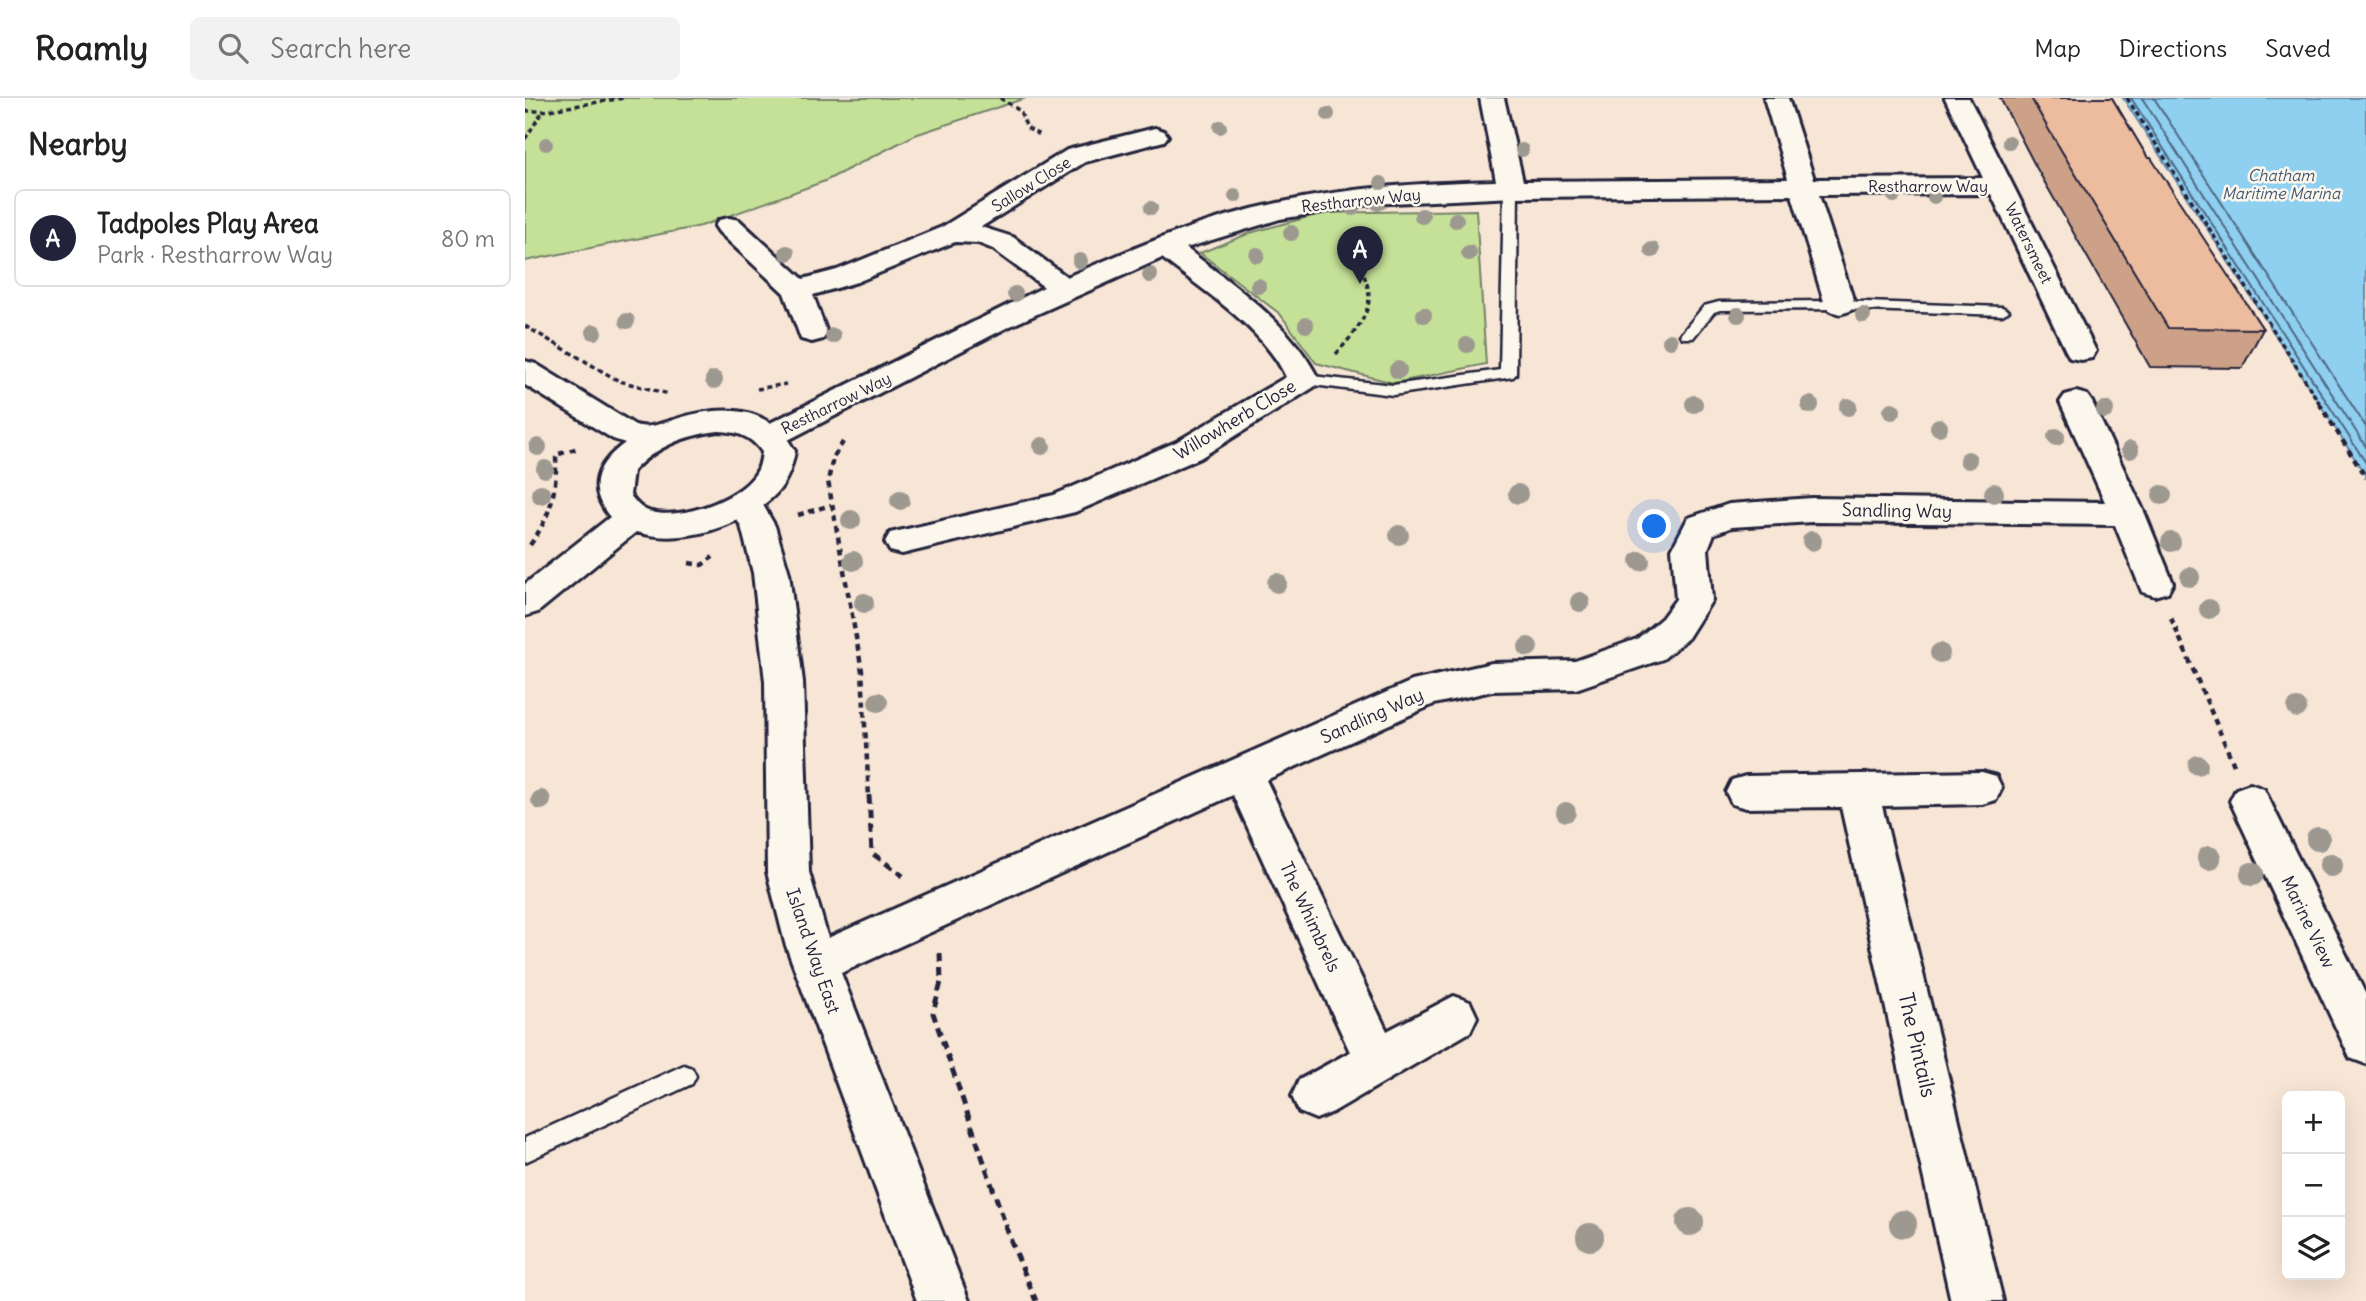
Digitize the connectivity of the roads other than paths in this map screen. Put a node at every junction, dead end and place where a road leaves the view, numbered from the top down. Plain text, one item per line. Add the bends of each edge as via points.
1 (1492, 98) edge
2 (1776, 98) edge
3 (1957, 98) edge
4 (1155, 136) dead end
5 (1803, 186) junction
6 (2001, 186) junction
7 (1511, 189) junction
8 (729, 226) dead end
9 (952, 233) junction
10 (1165, 246) junction
11 (1065, 289) junction
12 (797, 290) junction
13 (1840, 305) junction
14 (2002, 311) dead end
15 (812, 333) dead end
16 (1688, 335) dead end
17 (2081, 351) dead end
18 (525, 371) edge
19 (1303, 380) junction
20 (2075, 402) dead end
21 (771, 436) junction
22 (650, 440) junction
23 (745, 503) junction
24 (2128, 514) junction
25 (631, 517) junction
26 (902, 542) dead end
27 (2155, 583) road end
28 (525, 603) edge
29 (1243, 774) junction
30 (1982, 788) dead end
31 (1857, 790) junction
32 (1746, 792) dead end
33 (2250, 801) road end
34 (815, 964) junction
35 (1454, 1017) dead end
36 (2366, 1043) edge
37 (1377, 1060) junction
38 (684, 1076) dead end
39 (1316, 1096) dead end
40 (525, 1150) edge
41 (943, 1301) edge
42 (1977, 1301) edge

1 - 7 street
2 - 5 street
3 - 6 street, Watersmeet
4 - 9 street, Sallow Close via 1076,156
5 - 6 street, Restharrow Way
5 - 7 street, Restharrow Way
5 - 13 street
6 - 17 street, Watersmeet
7 - 10 street, Restharrow Way via 1324,202 1234,223
7 - 19 lane via 1508,374 1392,390
8 - 12 street
9 - 11 street, Sallow Close via 982,235 1003,243
9 - 12 street, Sallow Close via 848,276
10 - 11 street, Restharrow Way
10 - 19 street, Willowherb Close via 1255,319 1299,366
11 - 21 street, Restharrow Way
12 - 15 street
13 - 14 lane
13 - 16 lane via 1719,306 1709,309
18 - 22 street via 624,432
19 - 26 street, Willowherb Close via 1188,450 1063,504
20 - 24 street
21 - 22 street via 753,425 705,421
21 - 23 street via 779,451 774,475
22 - 25 street via 621,464 612,482 611,494 619,509
23 - 25 street via 718,516 678,525 649,524
23 - 34 street, Island Way East via 758,526 771,573 784,682 788,872
24 - 27 street
24 - 29 street, Sandling Way via 1812,510 1729,516 1700,526 1690,549 1694,600 1675,628 1650,649 1576,675 1492,677 1426,691
25 - 28 street
29 - 34 street, Sandling Way
29 - 37 street, The Whimbrels
30 - 31 street
31 - 32 street
31 - 42 street, The Pintails
33 - 36 street, Marine View
34 - 41 street, Island Way East
35 - 37 street
37 - 39 street
38 - 40 lane

